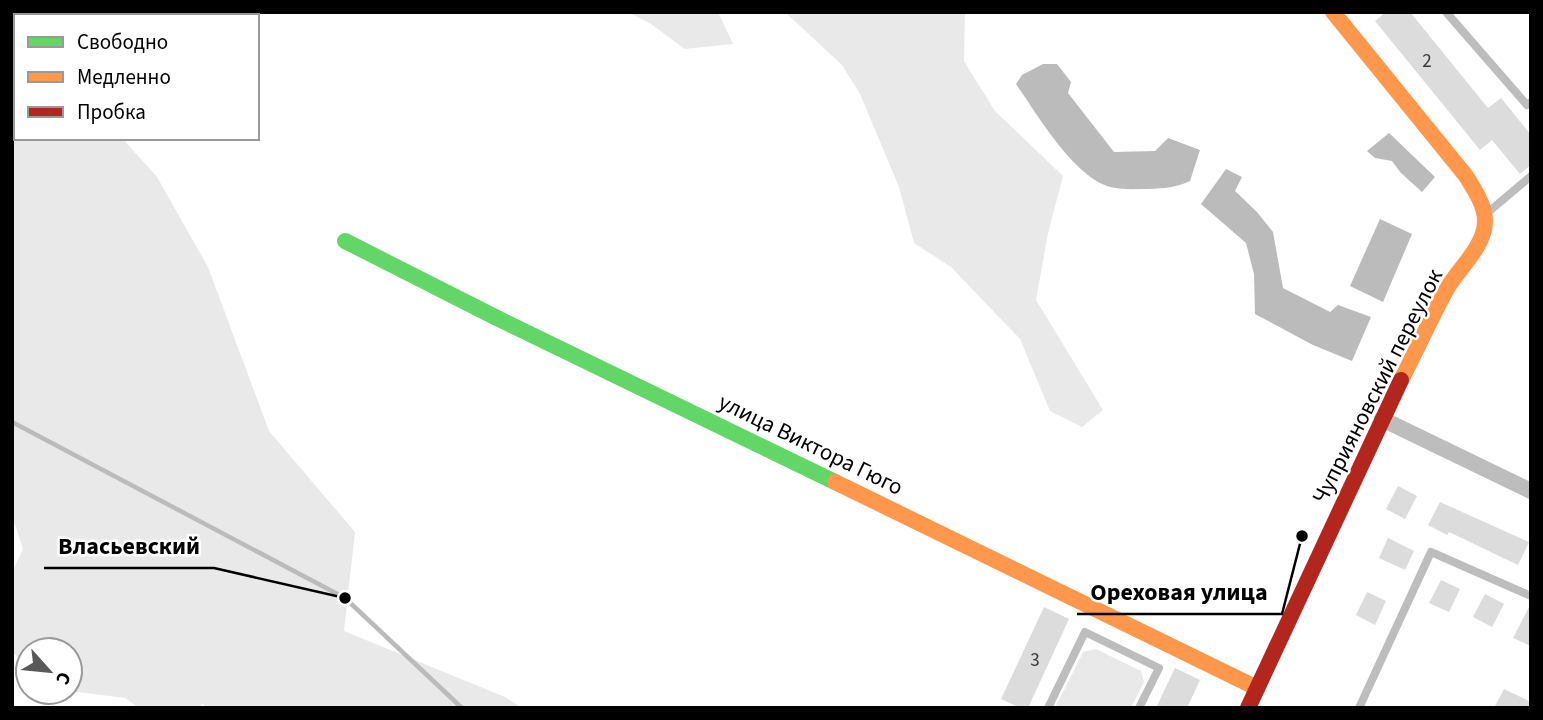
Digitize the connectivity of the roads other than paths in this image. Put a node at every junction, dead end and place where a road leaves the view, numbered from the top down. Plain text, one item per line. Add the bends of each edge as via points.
1 (1333, 12) edge
2 (1446, 12) edge
3 (1531, 102) edge
4 (1531, 176) edge
5 (1483, 215) junction
6 (345, 241) dead end
7 (1382, 419) junction
8 (1531, 491) edge
9 (1531, 596) edge
10 (1257, 688) junction
11 (1048, 708) edge
12 (1139, 708) edge
13 (1248, 708) edge
14 (1359, 708) edge

1 - 5 street via 1466,176
2 - 3 lane via 1527,105
4 - 5 lane
5 - 7 street, Чуприяновский переулок via 1481,240 1449,286
6 - 10 street, улица Виктора Гюго
7 - 8 street
7 - 10 street, Чуприяновский переулок
9 - 14 lane via 1431,552
10 - 13 street, Чуприяновский переулок
11 - 12 lane via 1085,632 1159,668

